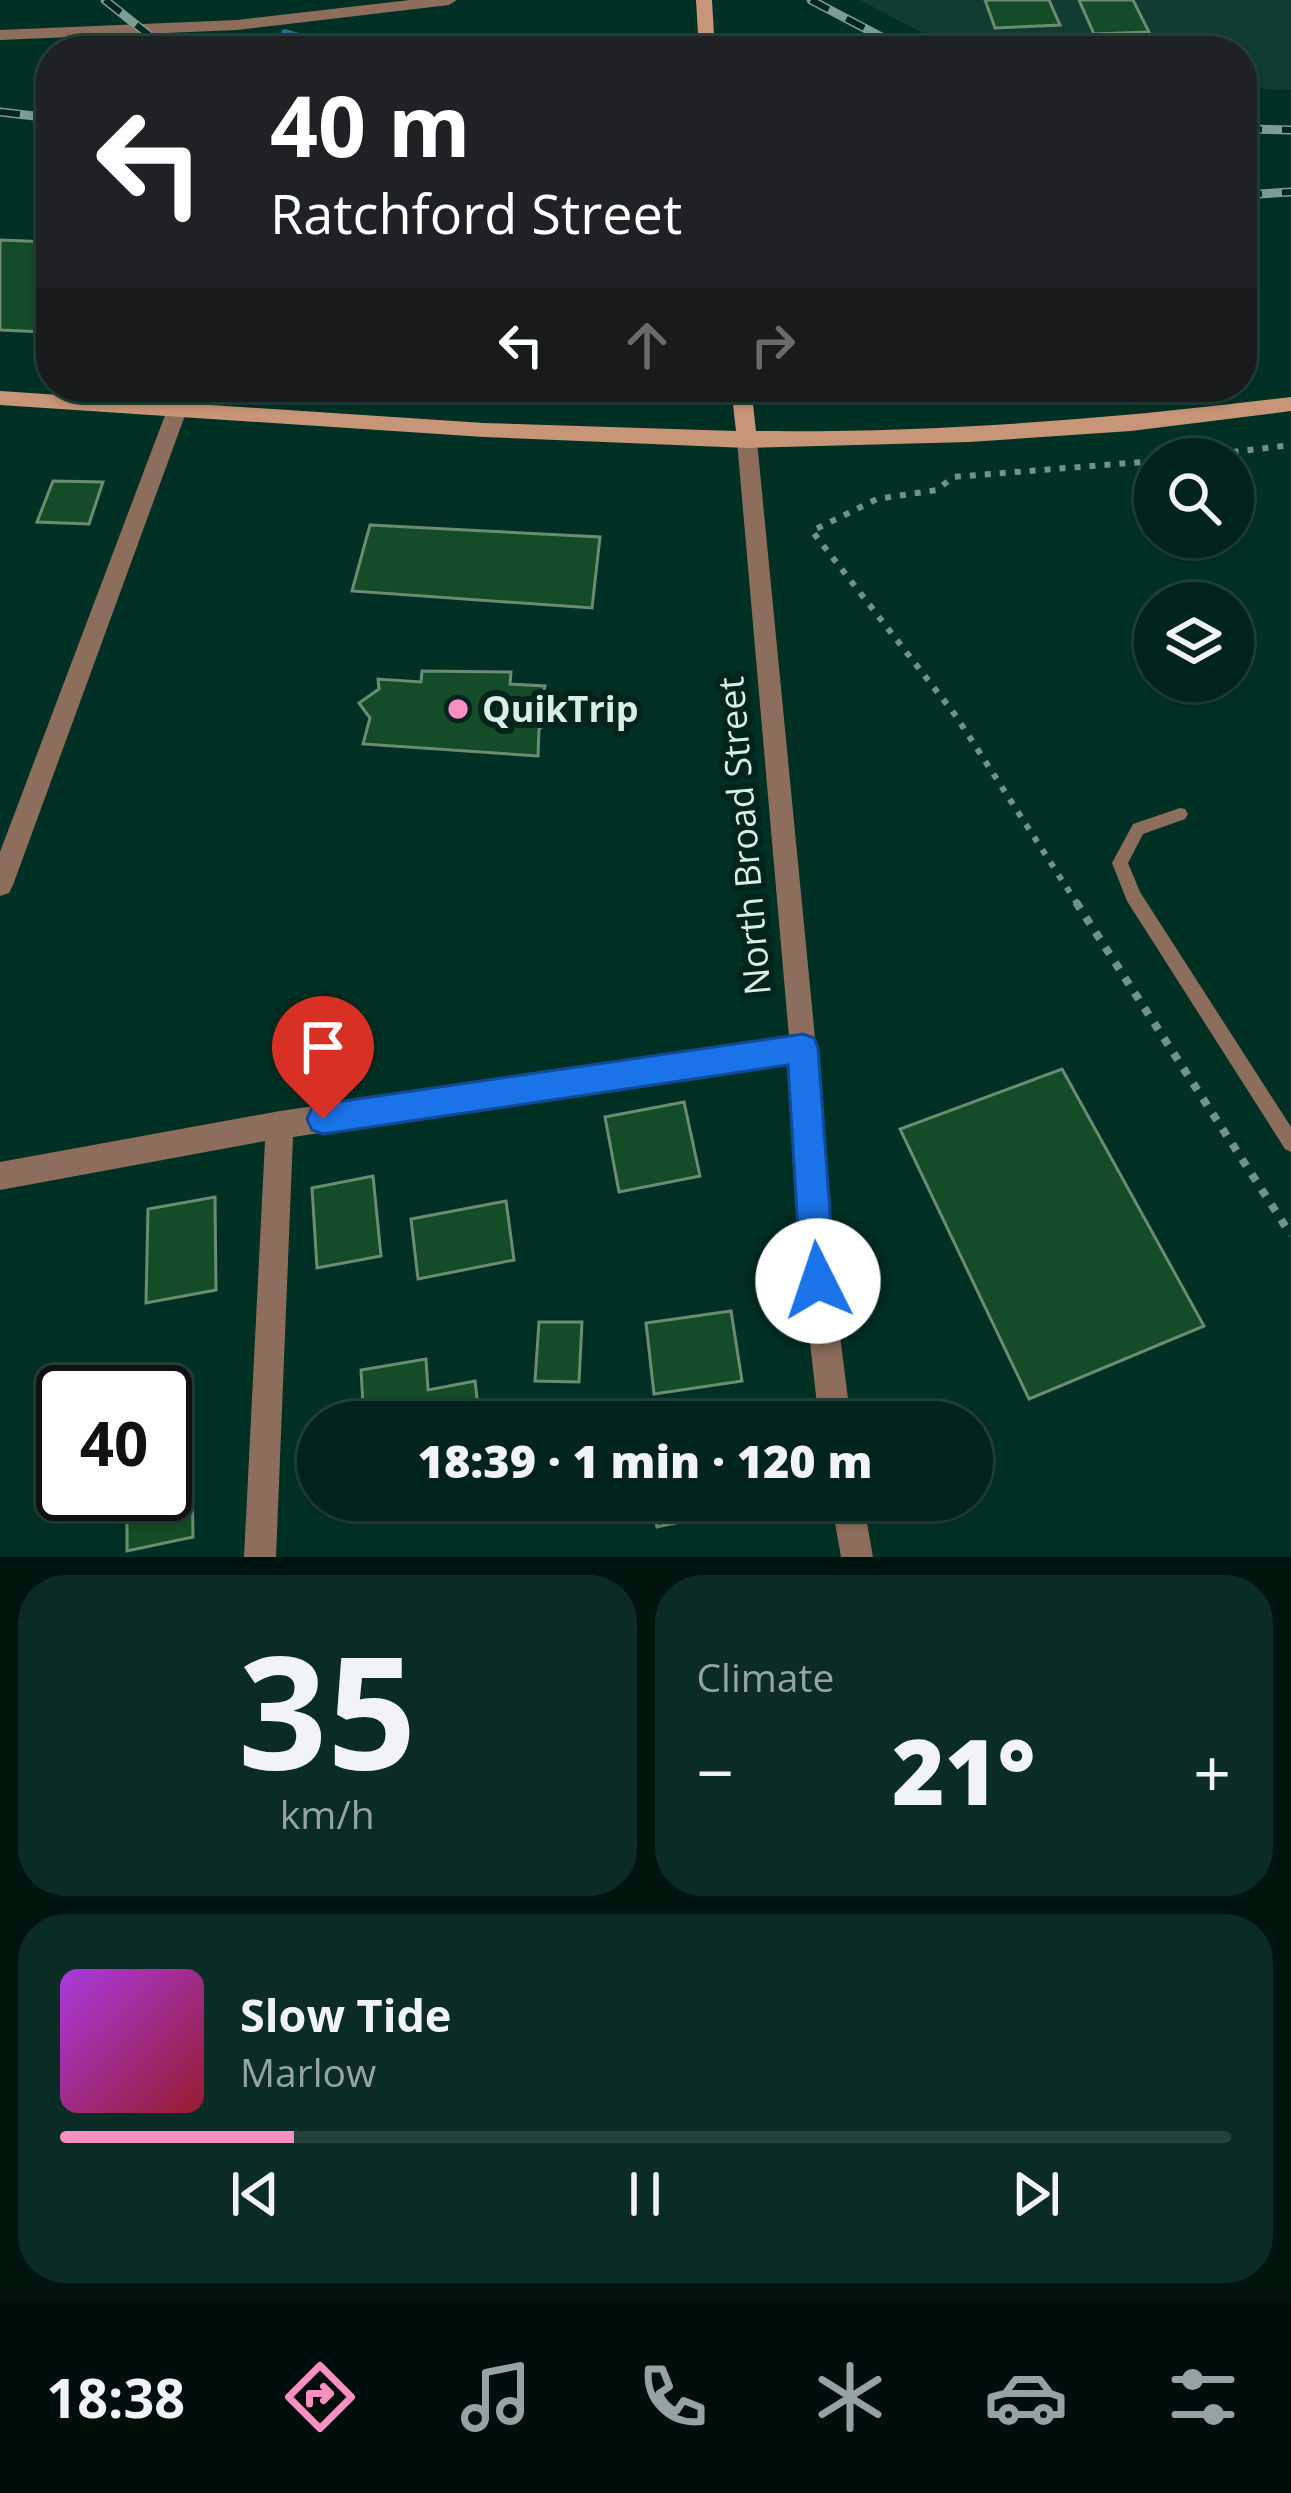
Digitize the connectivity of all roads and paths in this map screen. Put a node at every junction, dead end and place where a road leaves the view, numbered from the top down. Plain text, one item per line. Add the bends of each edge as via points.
1 (449, 0) edge
2 (704, 0) edge
3 (0, 34) edge
4 (706, 36) edge
5 (0, 398) edge
6 (36, 400) edge
7 (59, 402) edge
8 (743, 402) edge
9 (1291, 404) edge
10 (177, 410) junction
11 (747, 441) junction
12 (1291, 445) edge
13 (1254, 449) edge
14 (1134, 463) edge
15 (1180, 814) dead end
16 (0, 885) edge
17 (803, 1048) junction
18 (280, 1126) junction
19 (1291, 1143) edge
20 (0, 1177) edge
21 (1291, 1235) edge
22 (833, 1401) edge
23 (851, 1521) edge
24 (260, 1557) edge
25 (857, 1557) edge

1 - 3 street via 237,25
2 - 4 main road
5 - 6 main road
7 - 10 main road
8 - 11 main road, North Broad Street
9 - 11 main road via 951,438
10 - 11 main road
10 - 16 street
11 - 17 street, North Broad Street
12 - 13 path
14 - 21 path via 953,477 937,490 877,499 812,531 956,716
15 - 19 lane via 1138,829 1120,863 1133,896
17 - 18 street
17 - 22 street, North Broad Street
18 - 20 street
18 - 24 street
23 - 25 street

